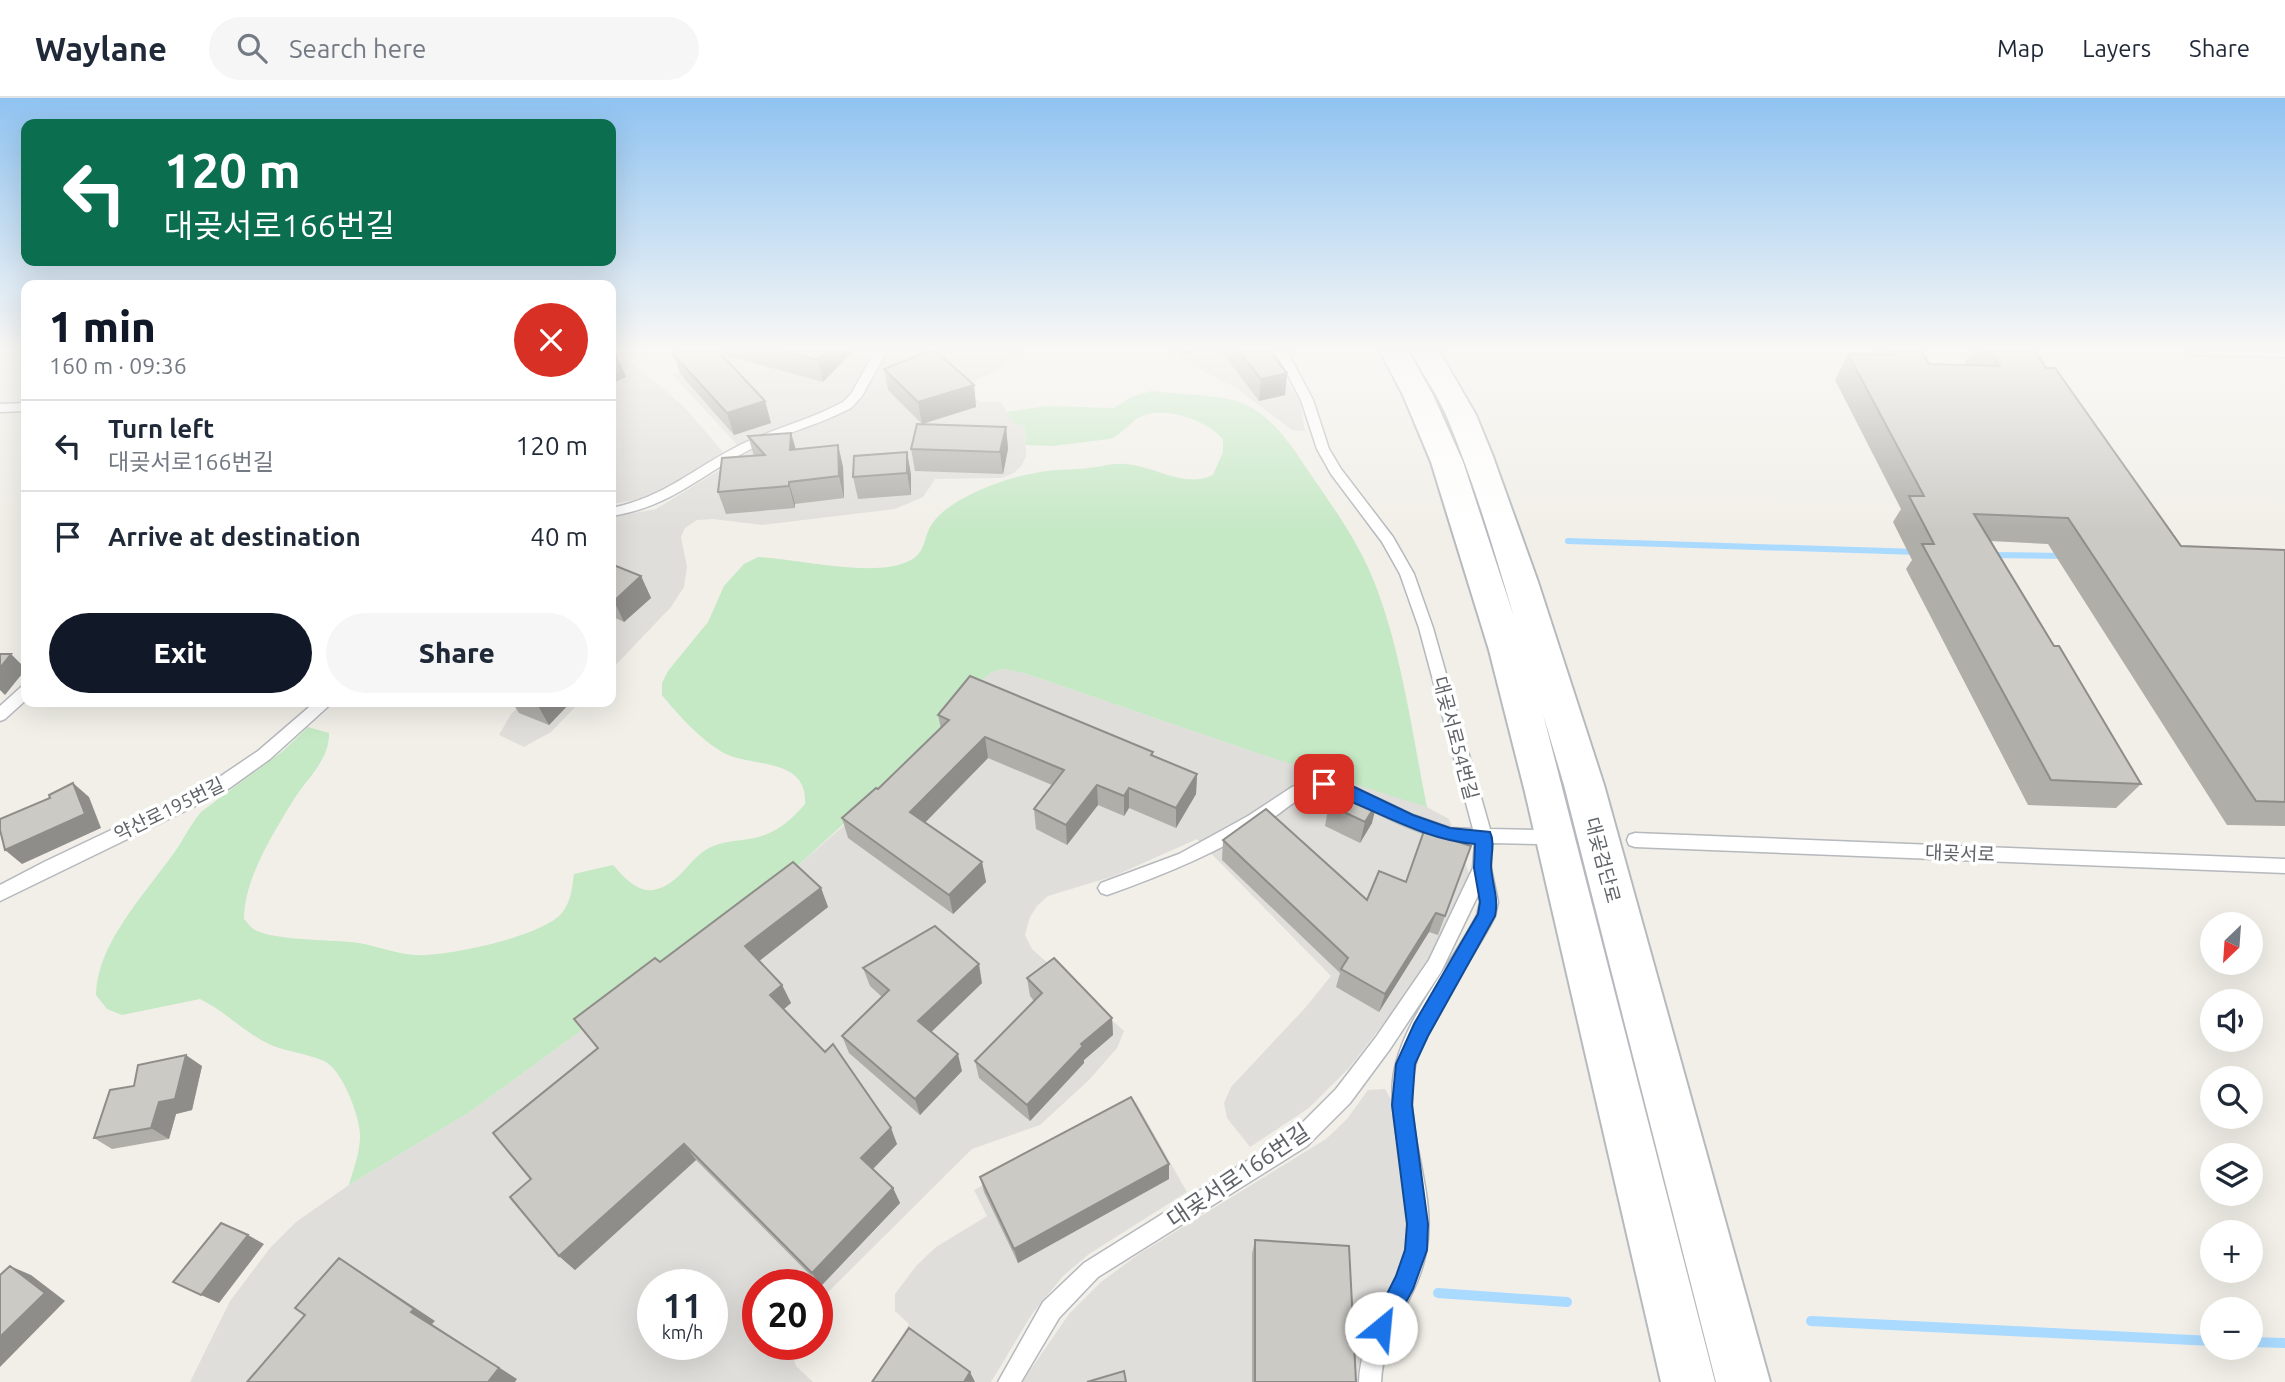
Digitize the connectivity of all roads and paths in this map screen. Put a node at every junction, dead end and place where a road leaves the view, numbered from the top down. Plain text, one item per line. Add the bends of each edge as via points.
1 (832, 411) edge
2 (1311, 411) edge
3 (1425, 411) edge
4 (1459, 411) edge
5 (616, 509) edge
6 (21, 696) edge
7 (319, 707) edge
8 (0, 715) edge
9 (1484, 837) junction
10 (1539, 837) dead end
11 (1635, 840) dead end
12 (2285, 866) edge
13 (1482, 868) junction
14 (1107, 888) dead end
15 (0, 894) edge
16 (1009, 1382) edge
17 (1370, 1382) edge
18 (1688, 1382) edge
19 (1743, 1382) edge

1 - 5 lane via 744,448 658,501
2 - 9 lane, 대곶서로54번길 via 1336,471 1388,540 1407,574
3 - 18 main road, 대곶검단로 via 1447,462 1507,650
4 - 19 main road, 대곶검단로 via 1521,582 1584,785
6 - 8 lane
7 - 15 lane, 약산로195번길 via 218,787
9 - 10 lane
9 - 13 lane, 대곶서로54번길
9 - 14 lane via 1450,835 1324,784 1298,792 1185,859
11 - 12 lane, 대곶서로
13 - 16 lane, 대곶서로166번길 via 1435,966 1343,1096 1300,1139 1091,1269 1051,1310
13 - 17 lane, 대곶서로54번길 via 1489,902 1486,916 1405,1064 1402,1105 1418,1224 1416,1250 1372,1350

